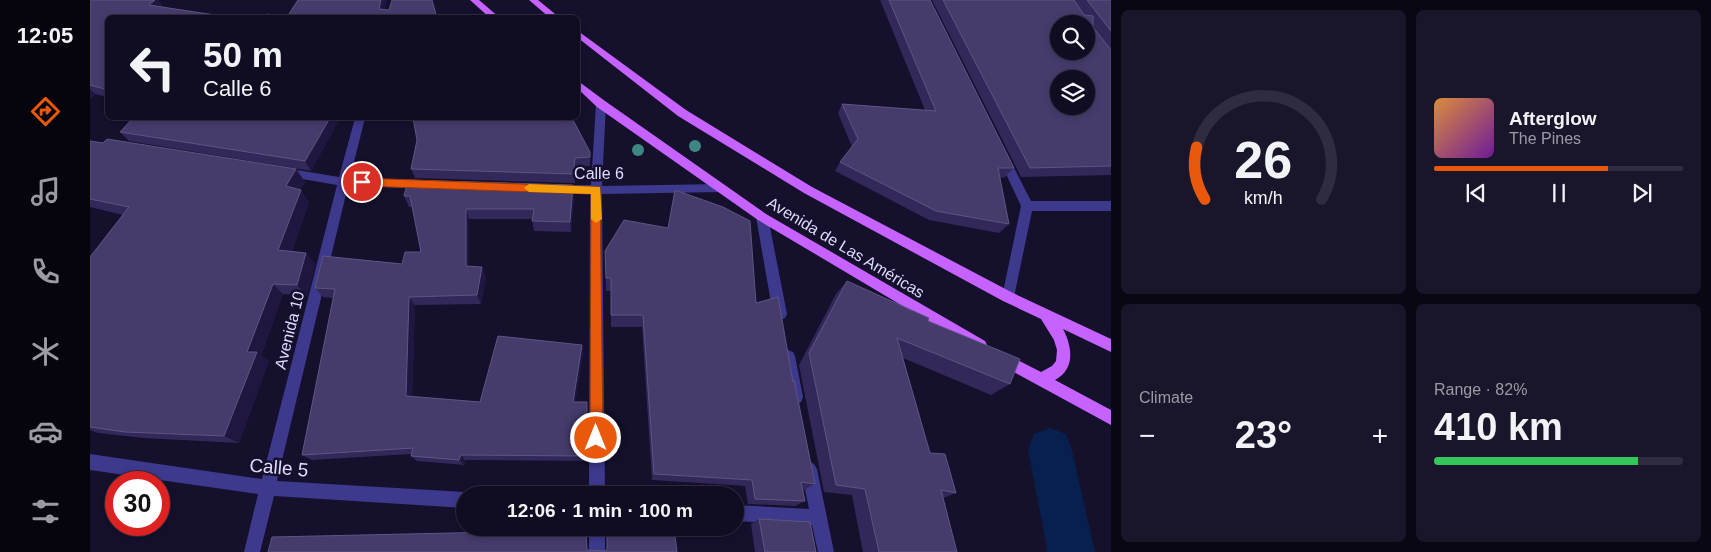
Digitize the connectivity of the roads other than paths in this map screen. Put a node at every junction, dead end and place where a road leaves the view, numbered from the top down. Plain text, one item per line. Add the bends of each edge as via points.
1 (474, 0) edge
2 (533, 0) edge
3 (492, 15) edge
4 (552, 15) edge
5 (580, 36) edge
6 (580, 86) edge
7 (601, 104) junction
8 (359, 120) edge
9 (997, 144) edge
10 (275, 171) edge
11 (343, 182) junction
12 (430, 185) edge
13 (548, 188) edge
14 (721, 188) junction
15 (596, 190) junction
16 (1027, 206) junction
17 (1111, 206) edge
18 (762, 217) junction
19 (1008, 297) junction
20 (1047, 317) junction
21 (782, 323) edge
22 (786, 343) edge
23 (1111, 346) edge
24 (1039, 379) junction
25 (798, 410) edge
26 (1111, 418) edge
27 (808, 459) edge
28 (90, 462) edge
29 (597, 486) edge
30 (269, 488) junction
31 (456, 499) edge
32 (744, 514) edge
33 (818, 517) junction
34 (597, 536) edge
35 (252, 552) edge
36 (597, 552) edge
37 (826, 552) edge

1 - 3 main road
2 - 4 main road
5 - 19 main road, Avenida de Las Américas via 682,113 808,190
6 - 7 main road, Avenida de Las Américas
7 - 14 main road, Avenida de Las Américas
7 - 15 street
8 - 11 street, Avenida 10
9 - 16 street
10 - 11 street
11 - 12 street
11 - 30 street, Avenida 10
13 - 15 street, Calle 6
14 - 15 street, Calle 6
14 - 18 main road, Avenida de Las Américas
15 - 29 street
16 - 17 street
16 - 19 street
18 - 21 street
18 - 24 main road, Avenida de Las Américas
19 - 20 main road, Avenida de Las Américas
20 - 23 main road, Avenida de Las Américas
20 - 24 main road via 1061,336 1065,356 1057,371
22 - 25 street
24 - 26 main road, Avenida de Las Américas
27 - 33 street
28 - 30 street, Calle 5
30 - 31 street, Calle 5
30 - 35 street, Avenida 10
32 - 33 street
33 - 37 street
34 - 36 street

